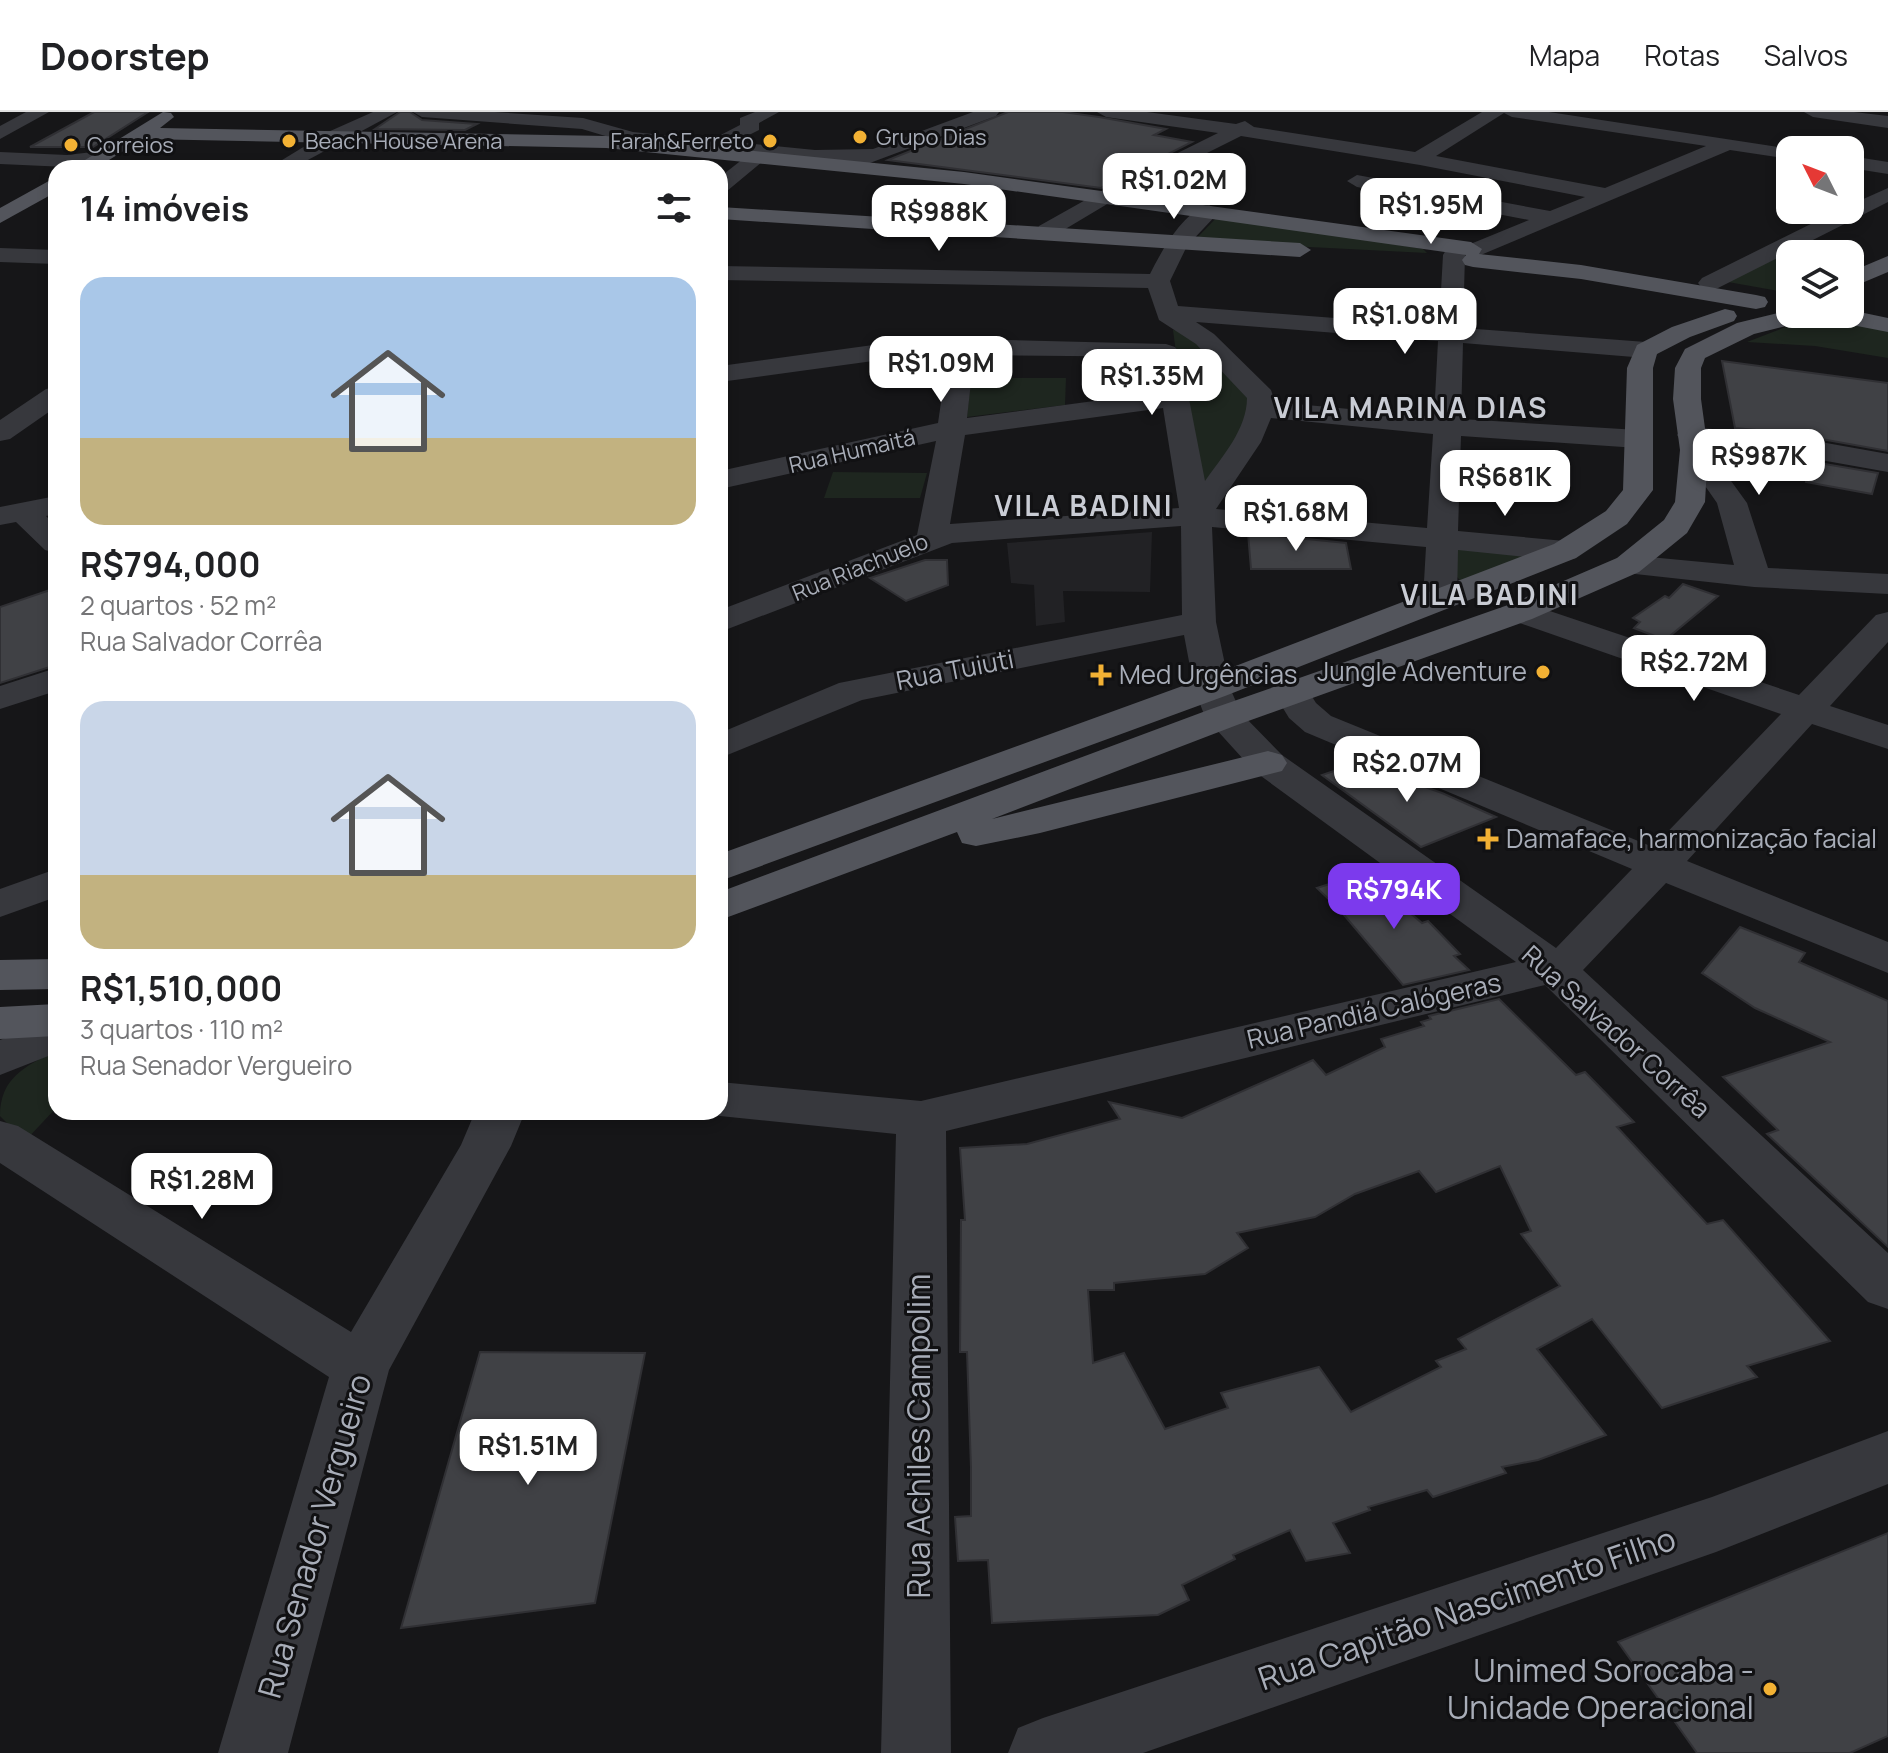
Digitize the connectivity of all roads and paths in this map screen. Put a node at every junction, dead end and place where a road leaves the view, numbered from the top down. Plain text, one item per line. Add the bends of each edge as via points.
1 (40, 112) edge
2 (173, 112) edge
3 (388, 112) edge
4 (422, 112) edge
5 (770, 112) edge
6 (990, 112) edge
7 (1106, 112) edge
8 (1276, 112) edge
9 (1495, 112) edge
10 (1512, 112) edge
11 (1813, 112) edge
12 (1888, 122) edge
13 (1240, 129) junction
14 (0, 133) edge
15 (142, 133) junction
16 (335, 136) junction
17 (1729, 144) junction
18 (714, 146) junction
19 (1776, 151) edge
20 (758, 157) junction
21 (0, 158) edge
22 (1418, 159) junction
23 (91, 160) edge
24 (293, 160) edge
25 (48, 161) edge
26 (839, 161) junction
27 (1864, 164) edge
28 (1888, 168) edge
29 (728, 181) edge
30 (1357, 181) dead end
31 (48, 187) edge
32 (1888, 194) edge
33 (1607, 195) junction
34 (1106, 196) junction
35 (5, 210) edge
36 (1213, 212) junction
37 (728, 214) edge
38 (1552, 218) junction
39 (1046, 235) junction
40 (1182, 244) junction
41 (0, 255) edge
42 (1468, 255) junction
43 (48, 257) edge
44 (1888, 263) edge
45 (728, 273) edge
46 (1158, 281) junction
47 (1699, 287) junction
48 (1864, 294) edge
49 (1776, 303) edge
50 (1776, 307) edge
51 (1864, 308) edge
52 (1776, 312) edge
53 (1888, 325) edge
54 (1171, 327) junction
55 (1681, 332) junction
56 (1451, 335) junction
57 (962, 346) junction
58 (1646, 350) junction
59 (728, 373) edge
60 (1175, 398) junction
61 (48, 399) edge
62 (1261, 409) junction
63 (13, 415) edge
64 (1447, 427) junction
65 (951, 429) junction
66 (0, 433) edge
67 (1638, 439) junction
68 (1692, 442) junction
69 (1888, 463) edge
70 (728, 478) edge
71 (48, 507) edge
72 (12, 514) edge
73 (1196, 516) junction
74 (1666, 535) junction
75 (48, 538) edge
76 (932, 538) junction
77 (1441, 541) junction
78 (1565, 551) junction
79 (1628, 565) junction
80 (1742, 576) junction
81 (1888, 584) edge
82 (1440, 599) junction
83 (1520, 612) junction
84 (728, 619) edge
85 (1199, 622) junction
86 (1888, 622) edge
87 (48, 682) edge
88 (1293, 695) junction
89 (0, 698) edge
90 (1218, 703) junction
91 (1808, 710) junction
92 (1888, 738) edge
93 (728, 744) edge
94 (1268, 763) junction
95 (856, 857) junction
96 (728, 865) edge
97 (1660, 865) junction
98 (48, 885) edge
99 (0, 904) edge
100 (728, 904) edge
101 (1888, 959) edge
102 (1554, 968) junction
103 (48, 974) edge
104 (0, 975) edge
105 (48, 1020) edge
106 (0, 1023) edge
107 (48, 1038) edge
108 (0, 1059) edge
109 (728, 1100) edge
110 (921, 1119) junction
111 (506, 1123) edge
112 (0, 1139) edge
113 (1888, 1287) edge
114 (361, 1367) junction
115 (1888, 1457) edge
116 (253, 1753) edge
117 (916, 1753) edge
118 (1043, 1753) edge

1 - 14 street
2 - 15 main road
3 - 16 street
4 - 18 street via 583,124 632,138
5 - 18 street
6 - 26 street via 876,155
7 - 13 street
8 - 13 street
9 - 22 street
10 - 17 street
11 - 12 street
13 - 22 street
13 - 34 street
15 - 16 main road
15 - 23 main road
16 - 20 main road via 606,142
16 - 24 street
17 - 19 street
17 - 33 street
18 - 26 street
20 - 26 main road
20 - 29 street
21 - 25 street
22 - 33 street
26 - 34 main road
27 - 28 street
30 - 38 street
31 - 35 main road
32 - 47 street
33 - 38 street
34 - 36 main road
34 - 39 street
36 - 40 street
36 - 42 main road
37 - 39 main road
38 - 42 street
39 - 40 main road
40 - 42 main road
40 - 46 street
41 - 43 street
42 - 47 main road
42 - 56 street
44 - 48 main road
45 - 46 street
46 - 54 street
47 - 49 main road
47 - 55 main road via 1703,307
50 - 55 main road via 1722,316
51 - 53 main road
52 - 68 main road via 1694,354 1688,368
54 - 56 street
54 - 57 street
54 - 60 street
54 - 62 street via 1205,339 1261,396
55 - 58 main road
56 - 58 street
56 - 64 street
57 - 59 street via 924,346
57 - 65 street
58 - 67 main road via 1640,368
60 - 65 street, Rua Humaitá
60 - 73 street
61 - 63 street
62 - 64 street
62 - 73 street via 1247,442
63 - 66 street
64 - 67 street
64 - 77 street
65 - 70 street, Rua Humaitá
65 - 76 street
67 - 78 main road via 1634,501 1606,527
68 - 69 street via 1803,447
68 - 74 main road via 1690,502
68 - 80 street via 1732,503
71 - 72 street
72 - 75 street
73 - 76 street, Rua Riachuelo
73 - 77 street, Rua Riachuelo
73 - 85 street
74 - 79 main road
74 - 80 street via 1677,552
76 - 84 street, Rua Riachuelo
77 - 78 street, Rua Riachuelo
77 - 82 street
78 - 82 main road
79 - 80 street
79 - 83 main road
80 - 81 street
82 - 90 main road
83 - 88 main road
83 - 91 street
85 - 90 street
85 - 93 street, Rua Tuiuti via 852,691
86 - 91 street, Rua Pandiá Calógeras
87 - 89 street
88 - 90 main road
88 - 97 street via 1318,724
90 - 94 street, Rua Salvador Corrêa
90 - 95 main road
90 - 96 main road
91 - 92 street
91 - 97 street, Rua Pandiá Calógeras
94 - 95 main road via 1040,821
94 - 102 street, Rua Salvador Corrêa
95 - 100 main road
97 - 101 street
97 - 102 street, Rua Pandiá Calógeras via 1573,957
98 - 99 street
102 - 110 street, Rua Pandiá Calógeras
102 - 113 street, Rua Salvador Corrêa
103 - 104 main road
105 - 106 main road
107 - 108 street
109 - 110 street, Rua Pandiá Calógeras
110 - 117 street, Rua Achiles Campolim
111 - 114 street, Rua Senador Vergueiro
112 - 114 street
114 - 116 street, Rua Senador Vergueiro
115 - 118 street, Rua Capitão Nascimento Filho via 1701,1530

